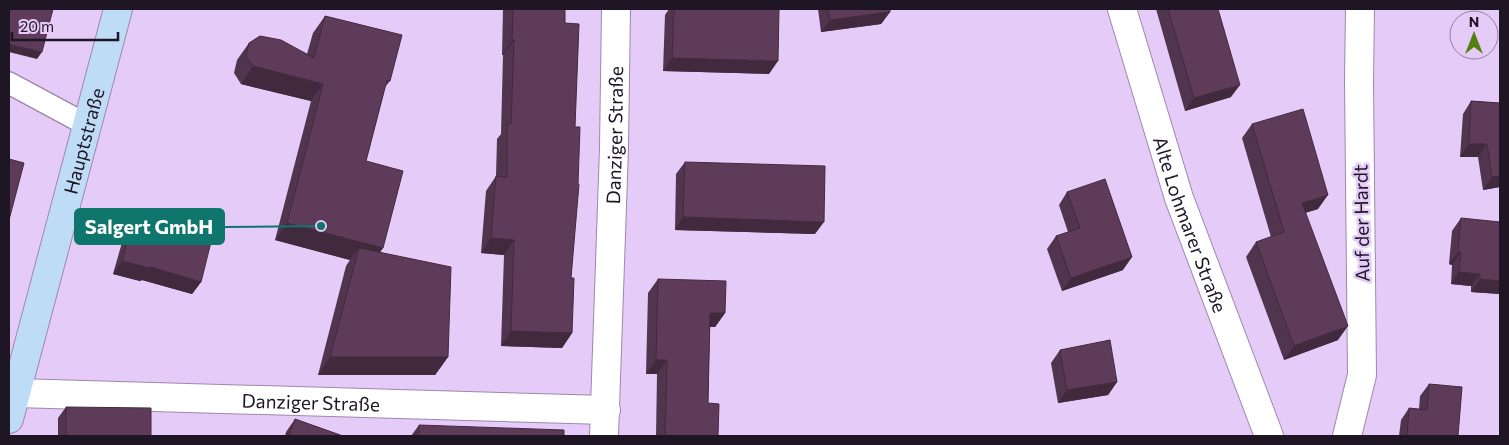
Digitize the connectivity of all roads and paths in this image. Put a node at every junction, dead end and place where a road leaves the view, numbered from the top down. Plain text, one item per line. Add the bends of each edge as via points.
1 (118, 9) edge
2 (616, 9) edge
3 (1122, 9) edge
4 (1360, 9) edge
5 (9, 83) edge
6 (87, 125) junction
7 (16, 393) junction
8 (9, 418) edge
9 (605, 423) edge
10 (1269, 436) edge
11 (1347, 436) edge

1 - 6 main road, Hauptstraße
2 - 9 street, Danziger Straße
3 - 10 street, Alte Lohmarer Straße via 1179,198
4 - 11 street, Auf der Hardt via 1362,375
5 - 6 lane
6 - 7 main road, Hauptstraße
7 - 8 main road, Hauptstraße
7 - 9 street, Danziger Straße

